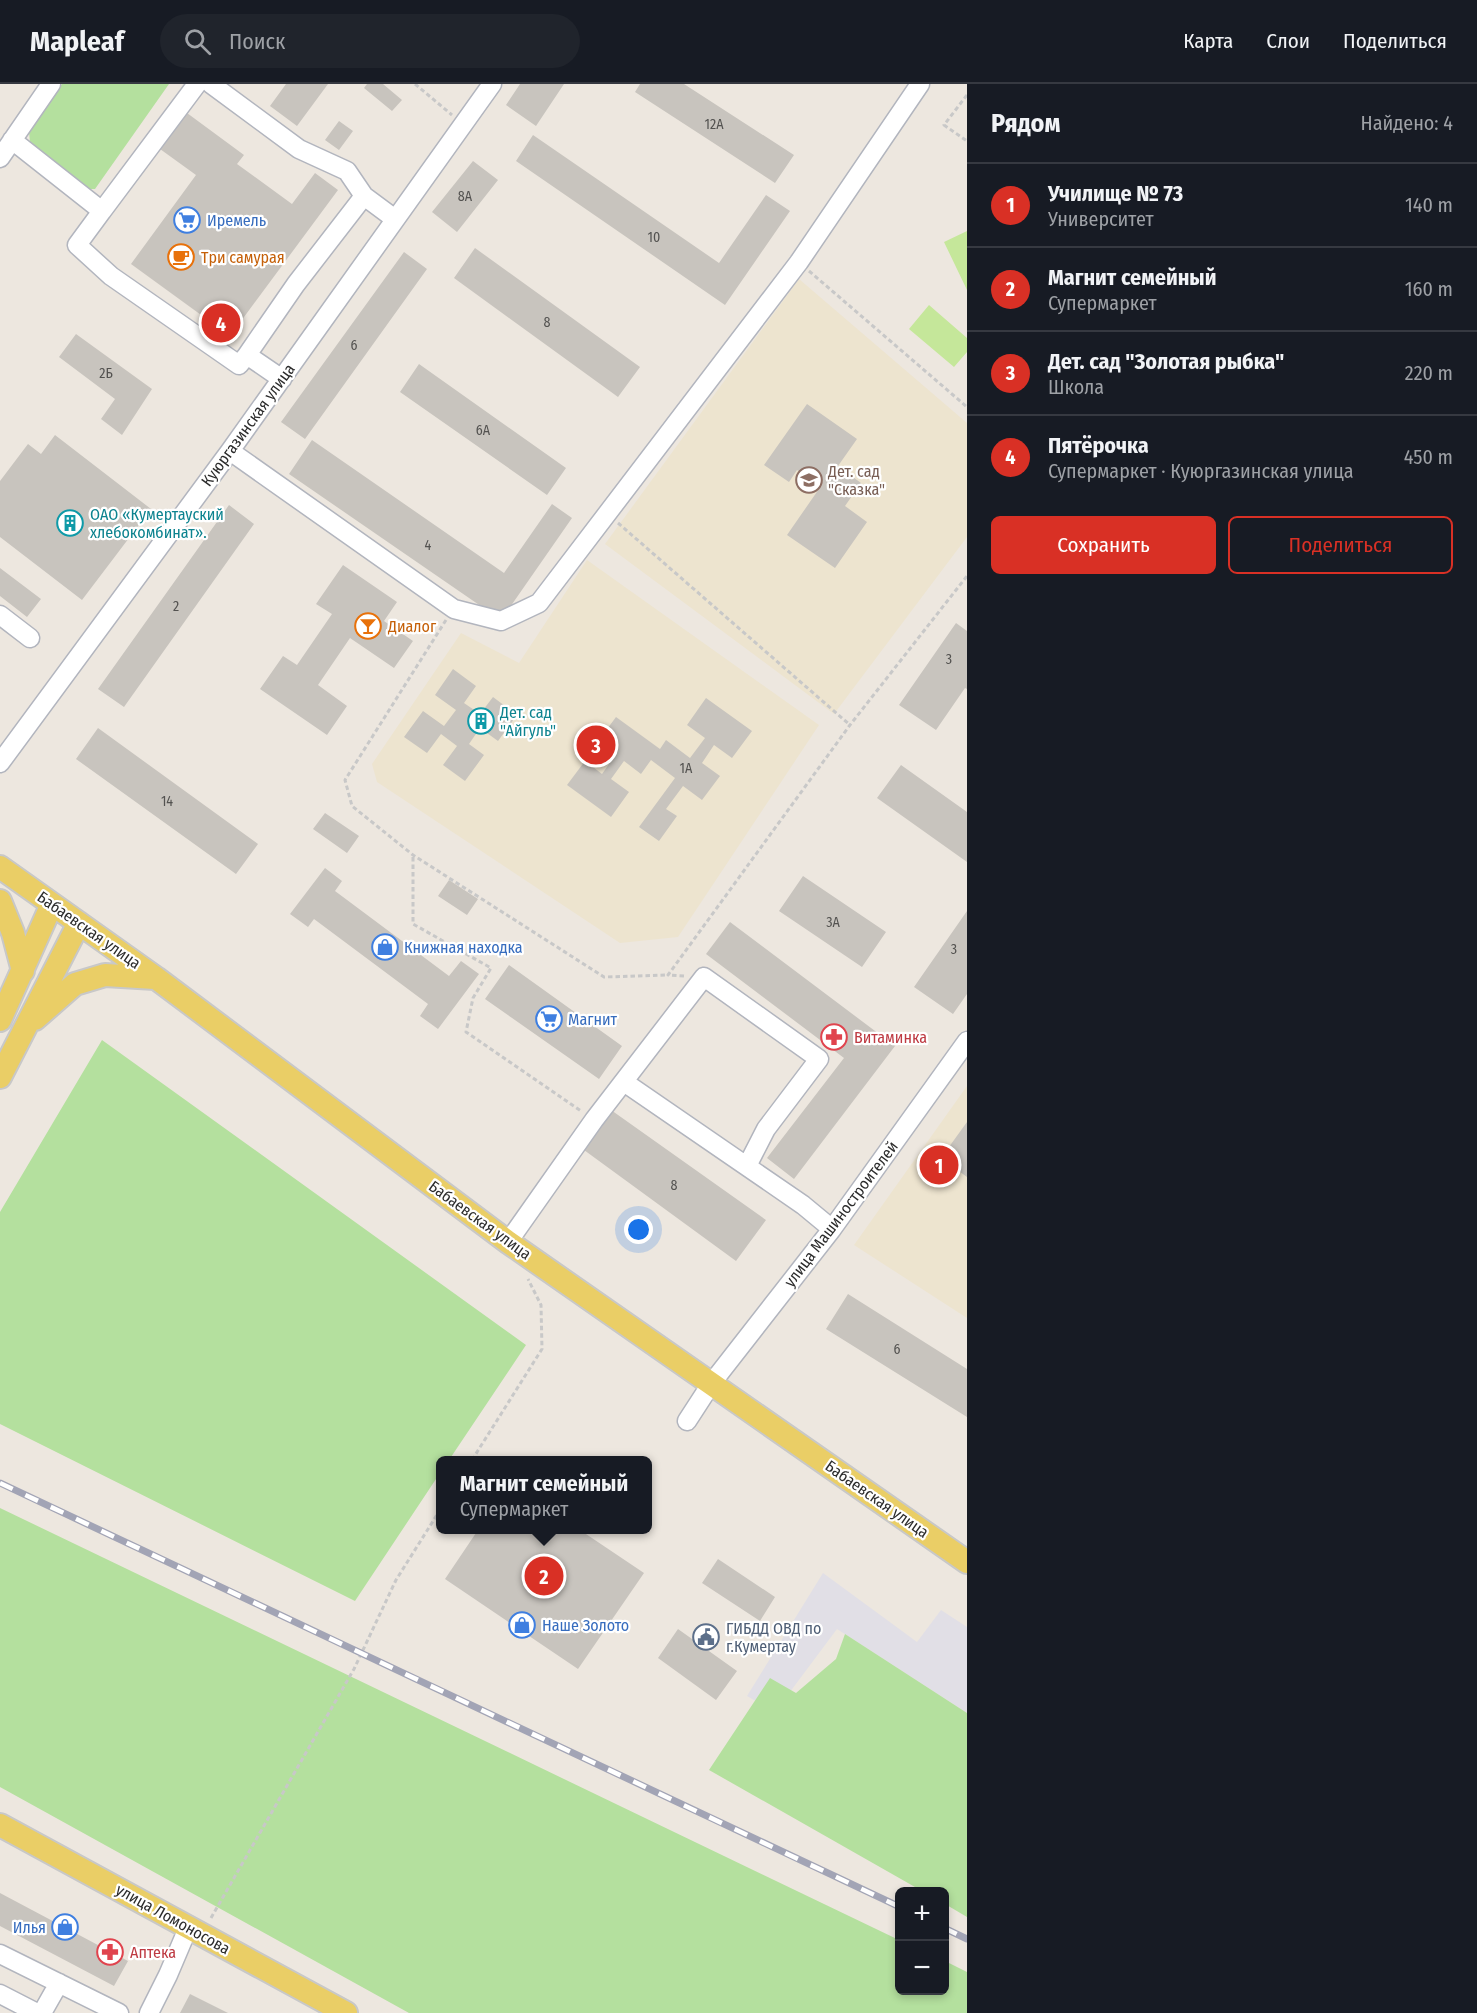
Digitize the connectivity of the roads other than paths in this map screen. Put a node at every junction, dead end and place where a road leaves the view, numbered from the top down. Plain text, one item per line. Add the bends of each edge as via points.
1 (197, 84) edge
2 (211, 84) edge
3 (492, 84) edge
4 (920, 84) edge
5 (48, 85) edge
6 (236, 91) edge
7 (12, 140) junction
8 (0, 158) edge
9 (364, 196) junction
10 (102, 212) junction
11 (395, 219) junction
12 (247, 355) junction
13 (282, 378) junction
14 (230, 451) junction
15 (0, 615) edge
16 (30, 638) dead end
17 (0, 763) edge
18 (0, 867) edge
19 (0, 901) edge
20 (52, 904) junction
21 (79, 923) junction
22 (22, 971) junction
23 (156, 978) junction
24 (0, 1020) edge
25 (27, 1025) junction
26 (967, 1041) edge
27 (0, 1077) edge
28 (624, 1082) junction
29 (747, 1166) junction
30 (832, 1229) junction
31 (508, 1242) junction
32 (711, 1384) junction
33 (687, 1421) dead end
34 (967, 1562) edge
35 (0, 1825) edge
36 (195, 1932) junction
37 (0, 1954) edge
38 (59, 1983) junction
39 (0, 1994) edge
40 (37, 2013) edge
41 (42, 2013) edge
42 (119, 2013) edge
43 (149, 2013) edge
44 (346, 2013) edge

1 - 10 street
2 - 6 street
3 - 11 street, Куюргазинская улица
4 - 14 street via 799,262 539,603 501,621 454,609
5 - 7 street
6 - 9 street via 299,149 347,171
7 - 8 street
7 - 10 street
9 - 11 street
9 - 12 street
10 - 12 street via 77,245 111,276 239,365
11 - 13 street, Куюргазинская улица
12 - 13 street
13 - 14 street, Куюргазинская улица
14 - 17 street, Куюргазинская улица
15 - 16 street
18 - 20 main road, Бабаевская улица
19 - 22 main road via 14,933
20 - 21 main road, Бабаевская улица
20 - 22 main road
21 - 23 main road, Бабаевская улица
21 - 25 main road
22 - 24 main road
23 - 25 main road via 105,975 75,984
23 - 31 main road, Бабаевская улица
25 - 27 main road
26 - 30 street, улица Машиностроителей
28 - 29 street
28 - 29 street via 704,977 819,1059 766,1129
28 - 31 street
29 - 30 street
30 - 32 street, улица Машиностроителей
31 - 32 main road, Бабаевская улица
32 - 33 street, улица Машиностроителей
32 - 34 main road, Бабаевская улица
35 - 36 main road, улица Ломоносова
36 - 43 street
36 - 44 main road, улица Ломоносова
37 - 38 street
38 - 41 street
38 - 42 street
39 - 40 street

